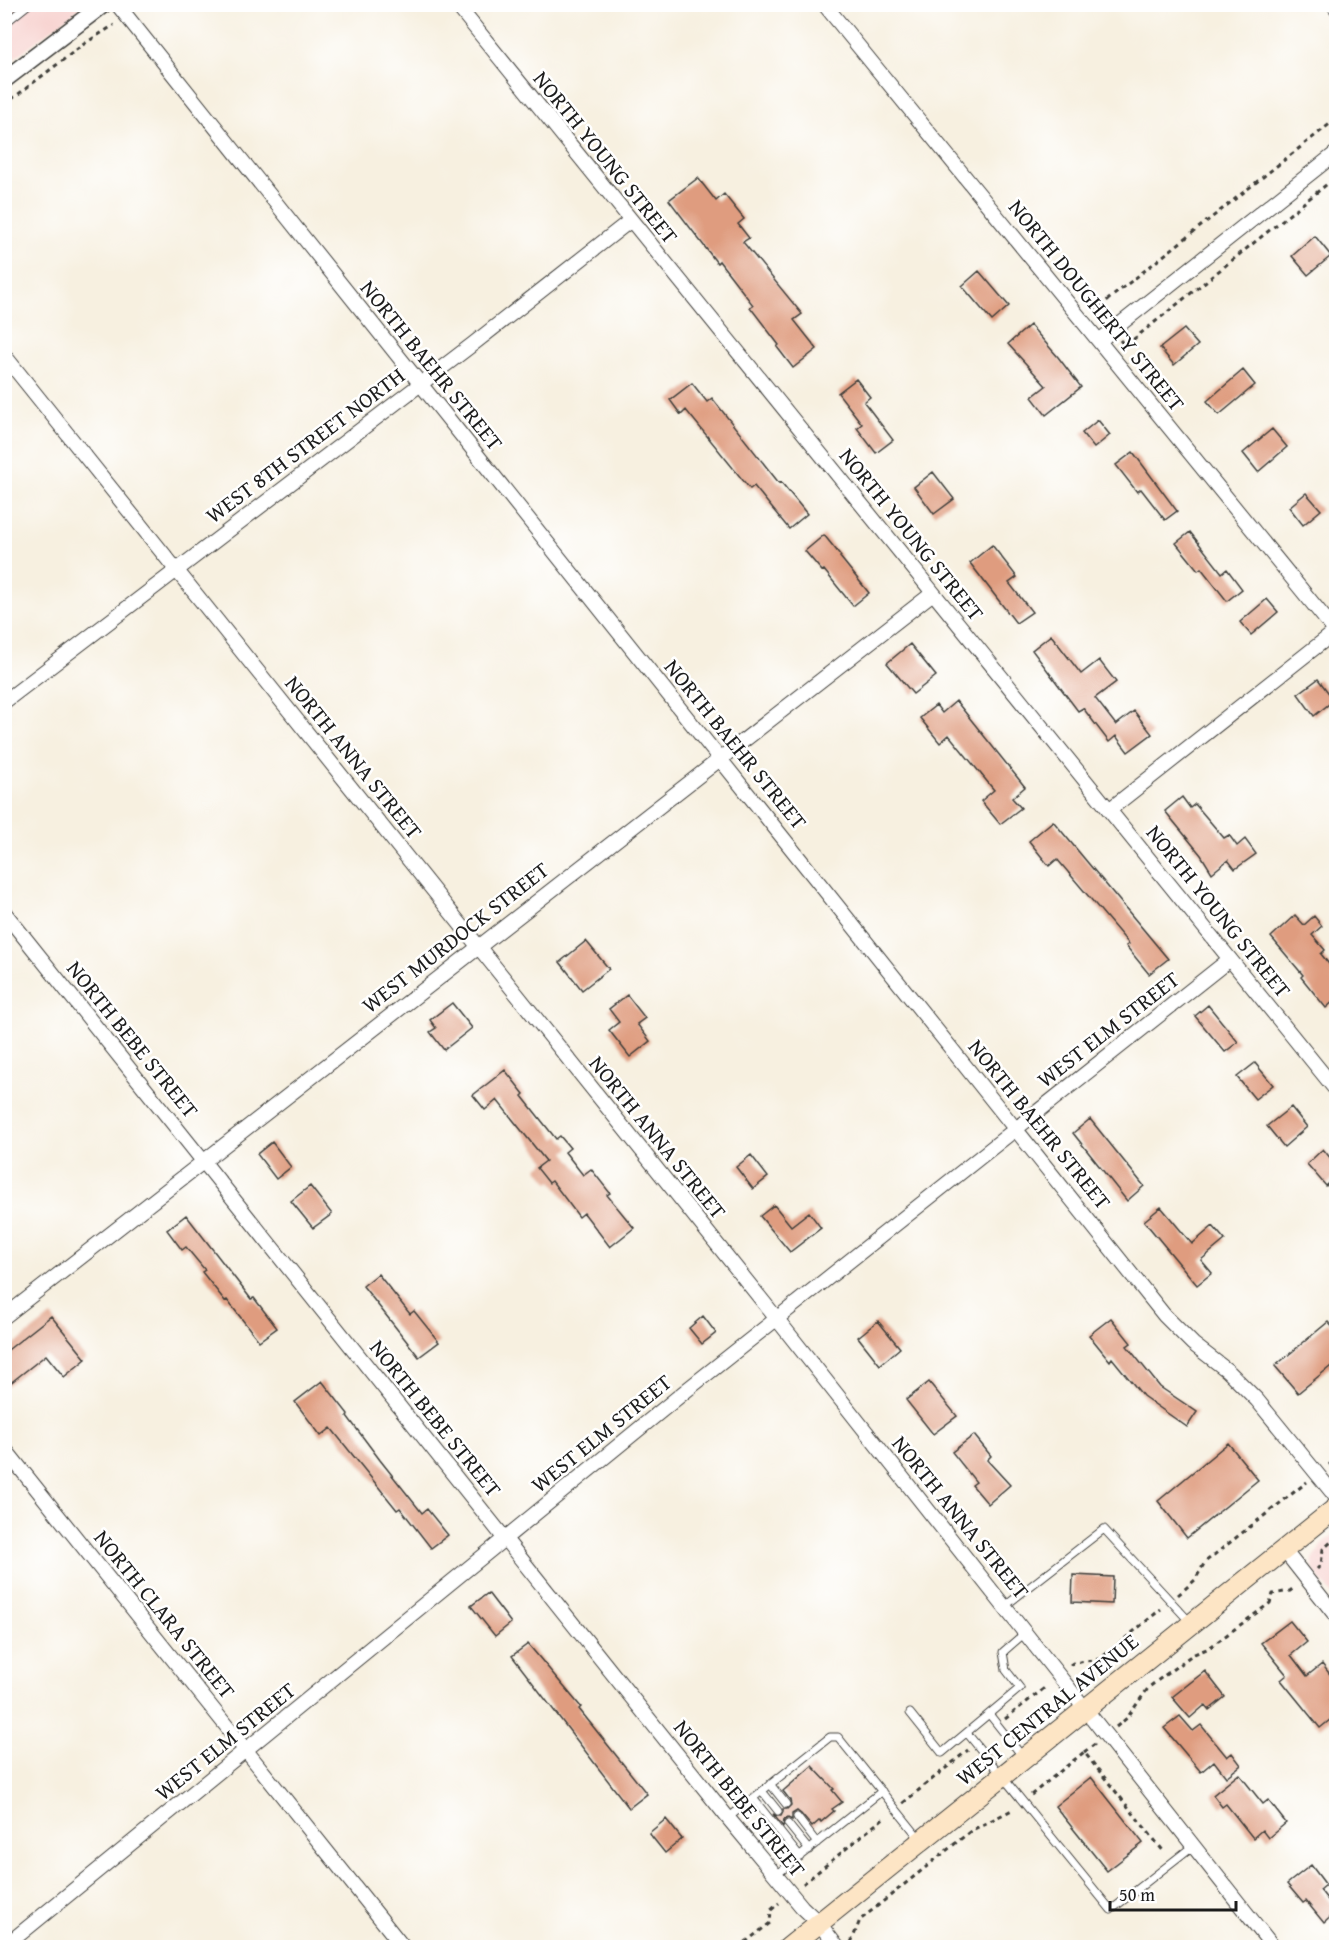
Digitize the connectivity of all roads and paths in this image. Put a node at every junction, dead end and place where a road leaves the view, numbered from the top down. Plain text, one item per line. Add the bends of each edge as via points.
1 (29, 4) edge
2 (104, 4) edge
3 (117, 4) edge
4 (456, 4) edge
5 (824, 4) edge
6 (126, 16) junction
7 (4, 24) edge
8 (4, 80) edge
9 (4, 105) edge
10 (1336, 153) edge
11 (631, 220) junction
12 (1099, 341) junction
13 (4, 355) edge
14 (420, 384) junction
15 (177, 570) junction
16 (933, 593) junction
17 (1336, 631) edge
18 (4, 702) edge
19 (720, 758) junction
20 (1109, 810) junction
21 (4, 912) edge
22 (478, 946) junction
23 (1230, 959) junction
24 (1336, 1090) edge
25 (1016, 1129) junction
26 (204, 1161) junction
27 (4, 1317) edge
28 (777, 1319) junction
29 (4, 1448) edge
30 (1336, 1459) edge
31 (1317, 1474) junction
32 (1336, 1497) edge
33 (1336, 1508) edge
34 (1336, 1538) edge
35 (506, 1539) junction
36 (1284, 1550) junction
37 (1306, 1578) junction
38 (1170, 1601) junction
39 (1005, 1606) junction
40 (1336, 1616) edge
41 (1191, 1624) junction
42 (1026, 1632) junction
43 (1060, 1675) junction
44 (1086, 1708) junction
45 (910, 1713) dead end
46 (989, 1714) junction
47 (998, 1725) junction
48 (967, 1733) junction
49 (1107, 1734) junction
50 (976, 1743) junction
51 (247, 1750) junction
52 (1084, 1752) junction
53 (1024, 1758) junction
54 (1003, 1776) junction
55 (770, 1784) junction
56 (762, 1791) junction
57 (882, 1791) junction
58 (753, 1798) junction
59 (1023, 1802) junction
60 (786, 1804) dead end
61 (896, 1809) junction
62 (778, 1811) dead end
63 (796, 1817) dead end
64 (728, 1818) junction
65 (788, 1824) dead end
66 (922, 1841) junction
67 (817, 1843) junction
68 (1194, 1845) junction
69 (809, 1850) junction
70 (800, 1857) junction
71 (1172, 1862) junction
72 (776, 1876) junction
73 (791, 1894) junction
74 (819, 1923) junction
75 (4, 1947) edge
76 (404, 1947) edge
77 (738, 1947) edge
78 (788, 1947) edge
79 (838, 1947) edge
80 (845, 1947) edge
81 (1274, 1947) edge

1 - 7 lane
2 - 8 street
3 - 6 street, NORTH BAEHR STREET
4 - 11 street, NORTH YOUNG STREET
5 - 12 street, NORTH DOUGHERTY STREET
6 - 9 path
6 - 14 street, NORTH BAEHR STREET
10 - 12 street
11 - 14 street, WEST 8TH STREET NORTH
11 - 16 street, NORTH YOUNG STREET
12 - 17 street, NORTH DOUGHERTY STREET
13 - 15 street, NORTH ANNA STREET
14 - 15 street, WEST 8TH STREET NORTH
14 - 19 street, NORTH BAEHR STREET
15 - 18 street, WEST 8TH STREET NORTH
15 - 22 street, NORTH ANNA STREET
16 - 19 street, WEST MURDOCK STREET
16 - 20 street, NORTH YOUNG STREET
17 - 20 street
19 - 22 street, WEST MURDOCK STREET
19 - 25 street, NORTH BAEHR STREET
20 - 23 street, NORTH YOUNG STREET
21 - 26 street, NORTH BEBE STREET
22 - 26 street, WEST MURDOCK STREET
22 - 28 street, NORTH ANNA STREET
23 - 24 street, NORTH YOUNG STREET
23 - 25 street, WEST ELM STREET
25 - 28 street, WEST ELM STREET
25 - 31 street, NORTH BAEHR STREET via 1164,1315 1257,1400
26 - 27 street, WEST MURDOCK STREET
26 - 35 street, NORTH BEBE STREET
28 - 35 street, WEST ELM STREET
28 - 39 street, NORTH ANNA STREET
29 - 51 street, NORTH CLARA STREET
30 - 31 path
31 - 32 street, NORTH BAEHR STREET
31 - 38 path via 1205,1562 1195,1580
33 - 36 main road, WEST CENTRAL AVENUE
34 - 37 path via 1323,1549 1321,1565
35 - 51 street, WEST ELM STREET
35 - 64 street, NORTH BEBE STREET
36 - 37 street
36 - 41 main road, WEST CENTRAL AVENUE
37 - 40 street
37 - 49 path via 1290,1591 1273,1594 1270,1602 1209,1648 1192,1655 1149,1687 1127,1718
38 - 39 lane via 1104,1529
38 - 41 lane
38 - 43 path via 1100,1659 1073,1663
39 - 42 street, NORTH ANNA STREET
41 - 44 main road, WEST CENTRAL AVENUE
42 - 43 street, NORTH ANNA STREET
42 - 46 lane via 1003,1652 1006,1670 1020,1688
43 - 44 street, NORTH ANNA STREET
43 - 47 path
44 - 49 street, NORTH ANNA STREET
44 - 53 main road, WEST CENTRAL AVENUE
45 - 48 lane via 942,1753
46 - 47 lane
46 - 48 lane
47 - 53 lane
48 - 50 lane
49 - 52 path
49 - 68 street, NORTH ANNA STREET
50 - 54 lane
50 - 61 path
51 - 75 street, WEST ELM STREET
51 - 76 street, NORTH CLARA STREET
52 - 59 path
52 - 71 path
53 - 54 main road, WEST CENTRAL AVENUE
54 - 59 lane
54 - 66 main road, WEST CENTRAL AVENUE
55 - 56 lane
55 - 57 lane via 830,1737 838,1737
55 - 60 lane
56 - 58 lane
56 - 62 lane
57 - 61 lane
57 - 67 lane
58 - 64 lane
58 - 70 lane
59 - 71 lane via 1111,1910
59 - 80 path via 972,1830 860,1920 853,1941
61 - 66 lane
61 - 73 path
63 - 67 lane
64 - 72 street, NORTH BEBE STREET
65 - 69 lane
66 - 74 main road, WEST CENTRAL AVENUE
67 - 69 lane
68 - 71 lane
68 - 81 street, NORTH ANNA STREET
69 - 70 lane
70 - 72 lane
72 - 73 street, NORTH BEBE STREET
73 - 74 street, NORTH BEBE STREET
73 - 77 path via 771,1910 770,1923
74 - 78 main road, WEST CENTRAL AVENUE
74 - 79 street, NORTH BEBE STREET

